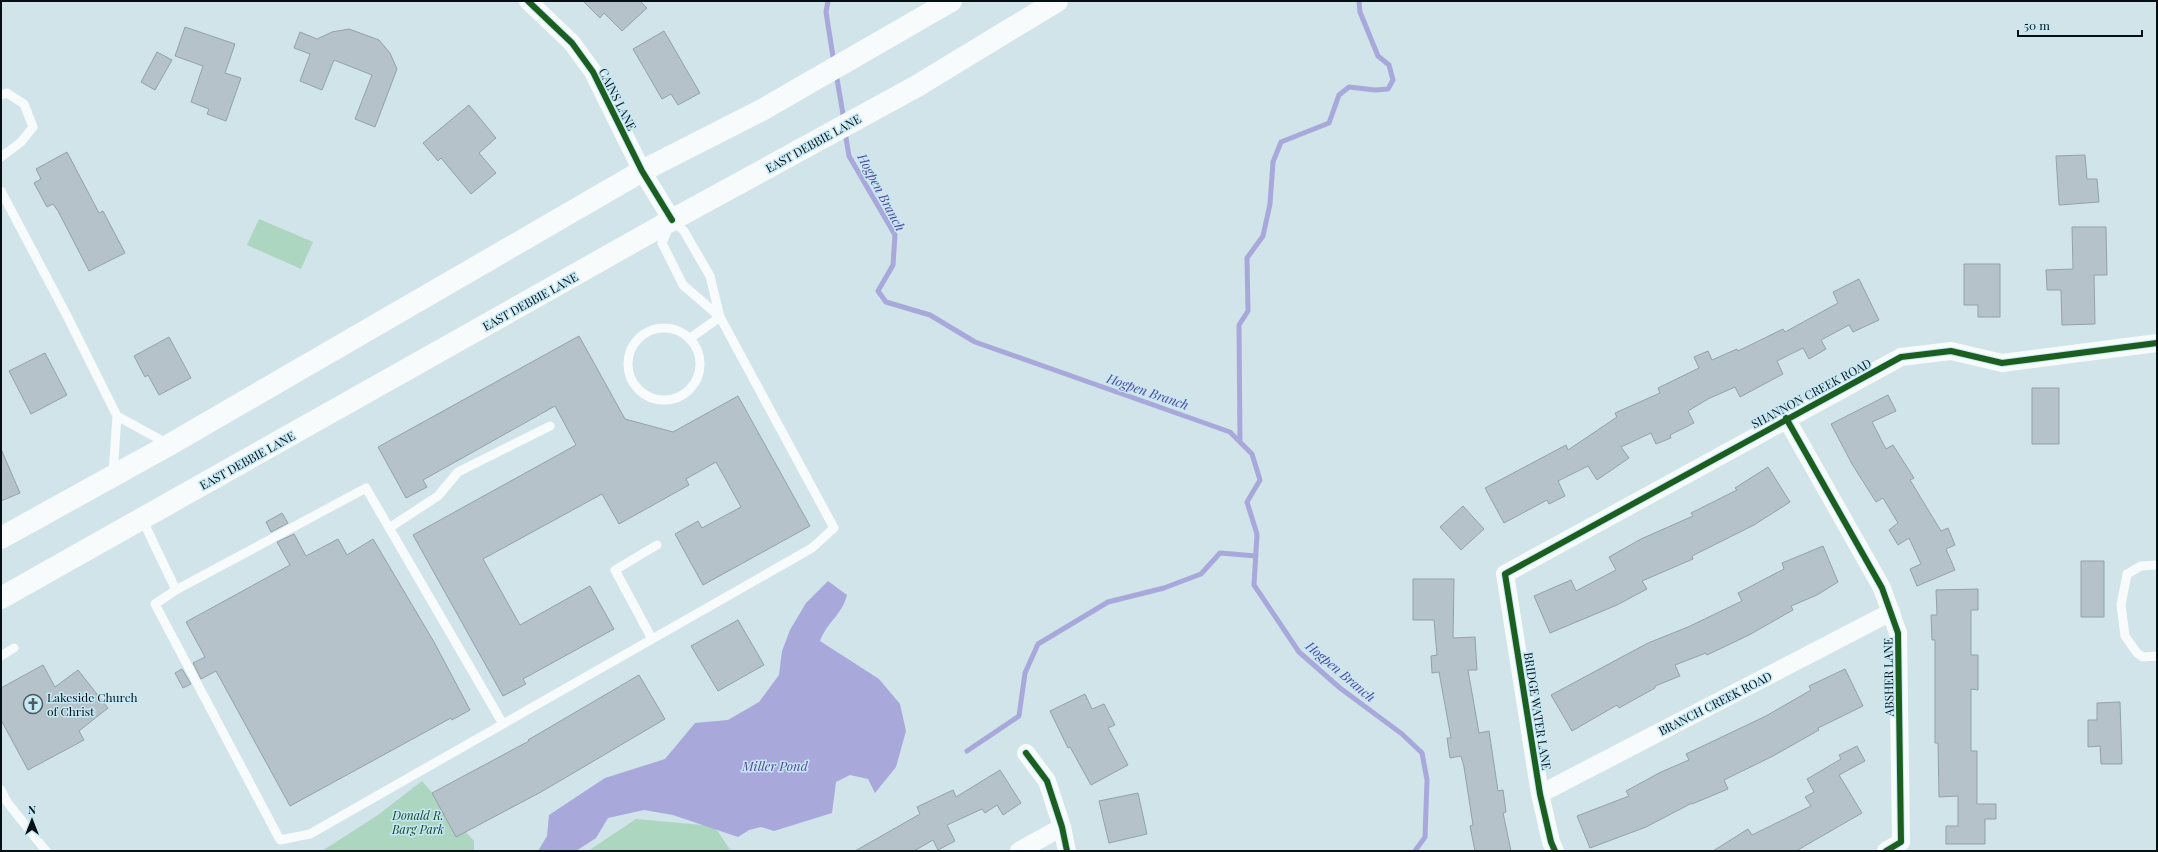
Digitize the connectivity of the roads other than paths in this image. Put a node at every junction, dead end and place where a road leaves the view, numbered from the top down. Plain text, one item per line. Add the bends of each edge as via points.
1 (528, 1) edge
2 (951, 1) edge
3 (1057, 1) edge
4 (1, 95) edge
5 (1, 157) edge
6 (642, 171) junction
7 (1, 191) edge
8 (672, 220) junction
9 (720, 317) junction
10 (689, 339) junction
11 (2157, 343) edge
12 (117, 416) junction
13 (1786, 418) junction
14 (550, 426) dead end
15 (169, 445) junction
16 (113, 476) junction
17 (142, 519) junction
18 (389, 528) junction
19 (1, 538) edge
20 (657, 545) dead end
21 (2157, 565) edge
22 (1505, 574) joint
23 (176, 590) junction
24 (1, 598) edge
25 (1891, 612) junction
26 (652, 639) junction
27 (14, 648) dead end
28 (1, 656) edge
29 (2157, 656) edge
30 (503, 724) junction
31 (1026, 752) dead end
32 (1, 790) edge
33 (1540, 794) junction
34 (4, 804) edge
35 (1062, 827) junction
36 (46, 851) edge
37 (1019, 851) edge
38 (1067, 851) edge
39 (1555, 851) edge
40 (1886, 851) edge

1 - 6 street, CAINS LANE via 572,43 593,72
2 - 6 main road via 762,110
3 - 8 main road, EAST DEBBIE LANE via 917,86
4 - 5 lane via 7,93 24,104 33,127 21,142
6 - 8 street, CAINS LANE
6 - 15 main road
7 - 12 lane
8 - 9 lane via 684,231 710,276
8 - 9 lane via 662,243 683,285
8 - 17 main road, EAST DEBBIE LANE
9 - 10 lane
9 - 26 lane via 834,528 812,548
10 - 10 lane via 679,332 668,329 644,334 630,354 628,366 637,388 657,400 680,397 689,390 700,370 700,359
11 - 13 street, SHANNON CREEK ROAD via 2002,363 1950,351 1900,357
12 - 15 lane
12 - 16 lane
13 - 22 street, SHANNON CREEK ROAD
13 - 25 street, ABSHER LANE via 1882,588
14 - 18 lane via 458,472 438,496
15 - 16 main road
16 - 19 main road
17 - 23 lane
17 - 24 main road, EAST DEBBIE LANE
18 - 23 lane via 366,488
18 - 30 lane
20 - 26 lane via 615,570
21 - 29 lane via 2141,566 2127,574 2121,605 2125,636 2133,648 2144,657
22 - 33 street, BRIDGE WATER LANE
23 - 30 lane via 156,604 280,840 310,834
25 - 33 street, BRANCH CREEK ROAD
25 - 40 street, ABSHER LANE via 1898,634 1901,842
26 - 30 lane
27 - 28 lane
31 - 35 street via 1047,781
32 - 34 lane
33 - 39 street, BRIDGE WATER LANE
34 - 36 lane
35 - 37 street
35 - 38 street

